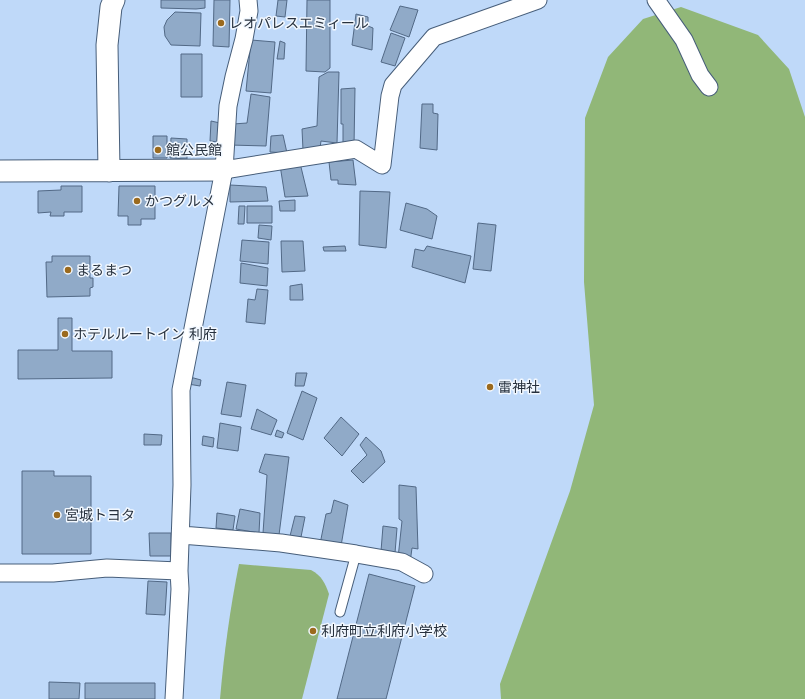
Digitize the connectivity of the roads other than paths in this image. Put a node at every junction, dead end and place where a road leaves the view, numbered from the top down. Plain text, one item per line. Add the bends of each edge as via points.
1 (114, 0) edge
2 (248, 0) edge
3 (538, 0) edge
4 (656, 0) edge
5 (709, 87) dead end
6 (224, 170) junction
7 (0, 171) edge
8 (109, 171) junction
9 (181, 535) junction
10 (356, 554) junction
11 (179, 572) junction
12 (0, 573) edge
13 (424, 574) dead end
14 (340, 612) dead end
15 (174, 699) edge

1 - 8 street via 107,45
2 - 6 street via 249,11 244,39 228,106
3 - 6 street via 434,37 393,86 382,165 356,149
4 - 5 street via 684,40 700,75
6 - 8 street
6 - 9 street via 181,390
7 - 8 street
9 - 10 street via 281,543
9 - 11 street
10 - 13 street via 402,562
10 - 14 lane
11 - 12 street via 107,568 53,573
11 - 15 street

